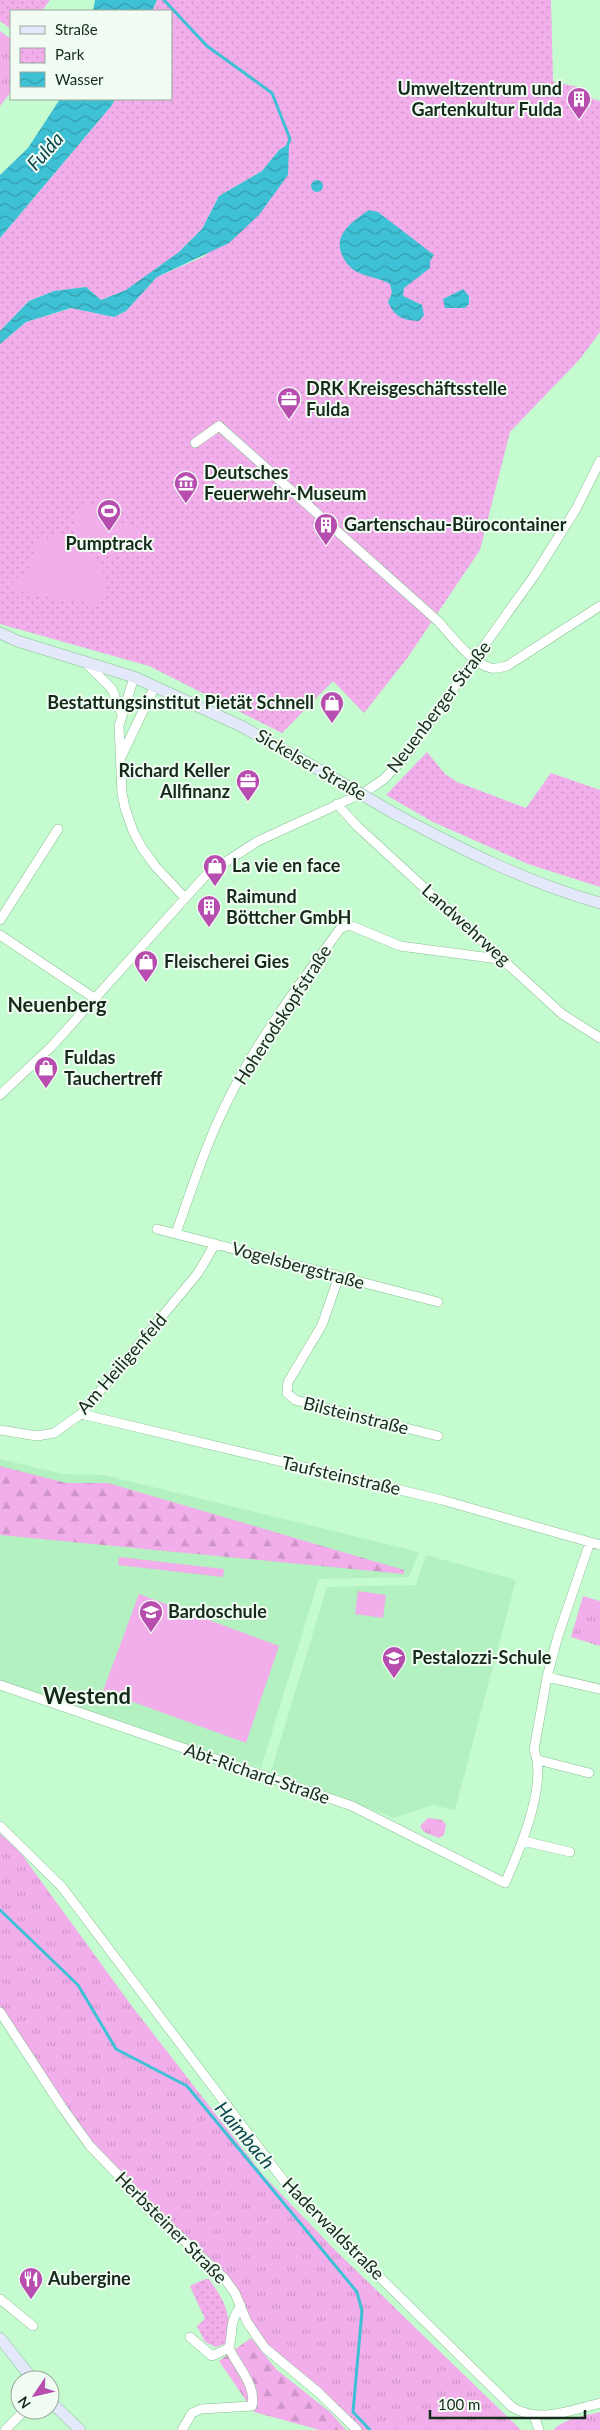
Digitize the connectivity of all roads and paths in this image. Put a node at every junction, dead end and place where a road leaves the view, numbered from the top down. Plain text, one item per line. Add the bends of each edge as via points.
1 (195, 443) dead end
2 (600, 461) edge
3 (600, 606) edge
4 (0, 633) edge
5 (0, 640) edge
6 (16, 641) junction
7 (475, 659) junction
8 (83, 660) junction
9 (134, 677) junction
10 (155, 686) junction
11 (122, 712) junction
12 (122, 755) junction
13 (337, 804) junction
14 (58, 829) dead end
15 (184, 897) junction
16 (600, 902) edge
17 (0, 920) edge
18 (0, 935) edge
19 (506, 960) junction
20 (94, 998) junction
21 (600, 1038) edge
22 (0, 1095) edge
23 (157, 1229) dead end
24 (176, 1233) junction
25 (215, 1244) junction
26 (339, 1276) junction
27 (438, 1302) dead end
28 (81, 1414) junction
29 (0, 1430) edge
30 (438, 1436) dead end
31 (590, 1542) junction
32 (600, 1545) edge
33 (547, 1677) junction
34 (0, 1685) edge
35 (600, 1689) edge
36 (538, 1760) junction
37 (590, 1773) dead end
38 (0, 1826) edge
39 (523, 1841) junction
40 (570, 1852) dead end
41 (0, 2012) edge
42 (0, 2299) edge
43 (241, 2306) junction
44 (33, 2326) dead end
45 (190, 2337) dead end
46 (0, 2338) edge
47 (229, 2348) junction
48 (25, 2370) edge
49 (600, 2402) edge
50 (60, 2411) edge
51 (534, 2416) junction
52 (15, 2420) edge
53 (5, 2430) edge
54 (80, 2430) edge
55 (182, 2430) edge
56 (357, 2430) edge
57 (539, 2430) edge

1 - 7 street via 219,426 439,622
2 - 7 street, Neuenberger Straße via 549,553
3 - 7 street via 507,666 491,668
4 - 6 main road, Sickelser Straße
5 - 6 main road, Sickelser Straße
6 - 8 main road, Sickelser Straße
7 - 13 street, Neuenberger Straße via 403,759 384,779 365,792
8 - 9 main road, Sickelser Straße
8 - 11 street via 112,690
9 - 10 main road, Sickelser Straße
9 - 11 street
10 - 12 street
10 - 16 main road, Sickelser Straße, bridge via 241,726 398,815 503,869
11 - 12 street via 118,734
12 - 15 street via 122,793 133,831 156,867
13 - 15 street, Neuenberger Straße via 235,854 207,874
13 - 19 street, Landwehrweg via 358,827
14 - 17 street
15 - 20 street, Neuenberger Straße
18 - 20 street
19 - 21 street, Landwehrweg via 562,1014
19 - 24 street, Hoherodskopfstraße via 400,946 352,926 340,929 260,1043 229,1098
20 - 22 street, Neuenberger Straße via 52,1046
23 - 24 street, Vogelsbergstraße
24 - 25 street, Vogelsbergstraße
25 - 26 street, Vogelsbergstraße
25 - 28 street, Am Heiligenfeld via 198,1273
26 - 27 street, Vogelsbergstraße
26 - 30 street, Bilsteinstraße via 322,1325 288,1382 287,1393 295,1400
28 - 29 street, Am Heiligenfeld via 54,1433 22,1435
28 - 31 street, Taufsteinstraße via 442,1500
31 - 32 street, Taufsteinstraße
31 - 33 street
33 - 35 street
33 - 36 street via 534,1750
34 - 39 street, Abt-Richard-Straße via 352,1806 505,1883
36 - 37 street
36 - 39 street via 530,1819
38 - 51 street, Haderwaldstraße via 62,1886 290,2189 512,2407
39 - 40 street
41 - 43 street, Herbsteiner Straße via 90,2146 224,2278
42 - 44 street
43 - 47 street via 232,2319
43 - 56 street, Herbsteiner Straße via 247,2322 265,2348
45 - 47 street via 212,2356
46 - 48 main road
47 - 55 street via 250,2386 254,2398 252,2406 201,2409 192,2414
49 - 51 street
50 - 54 main road
51 - 57 street
52 - 53 street

